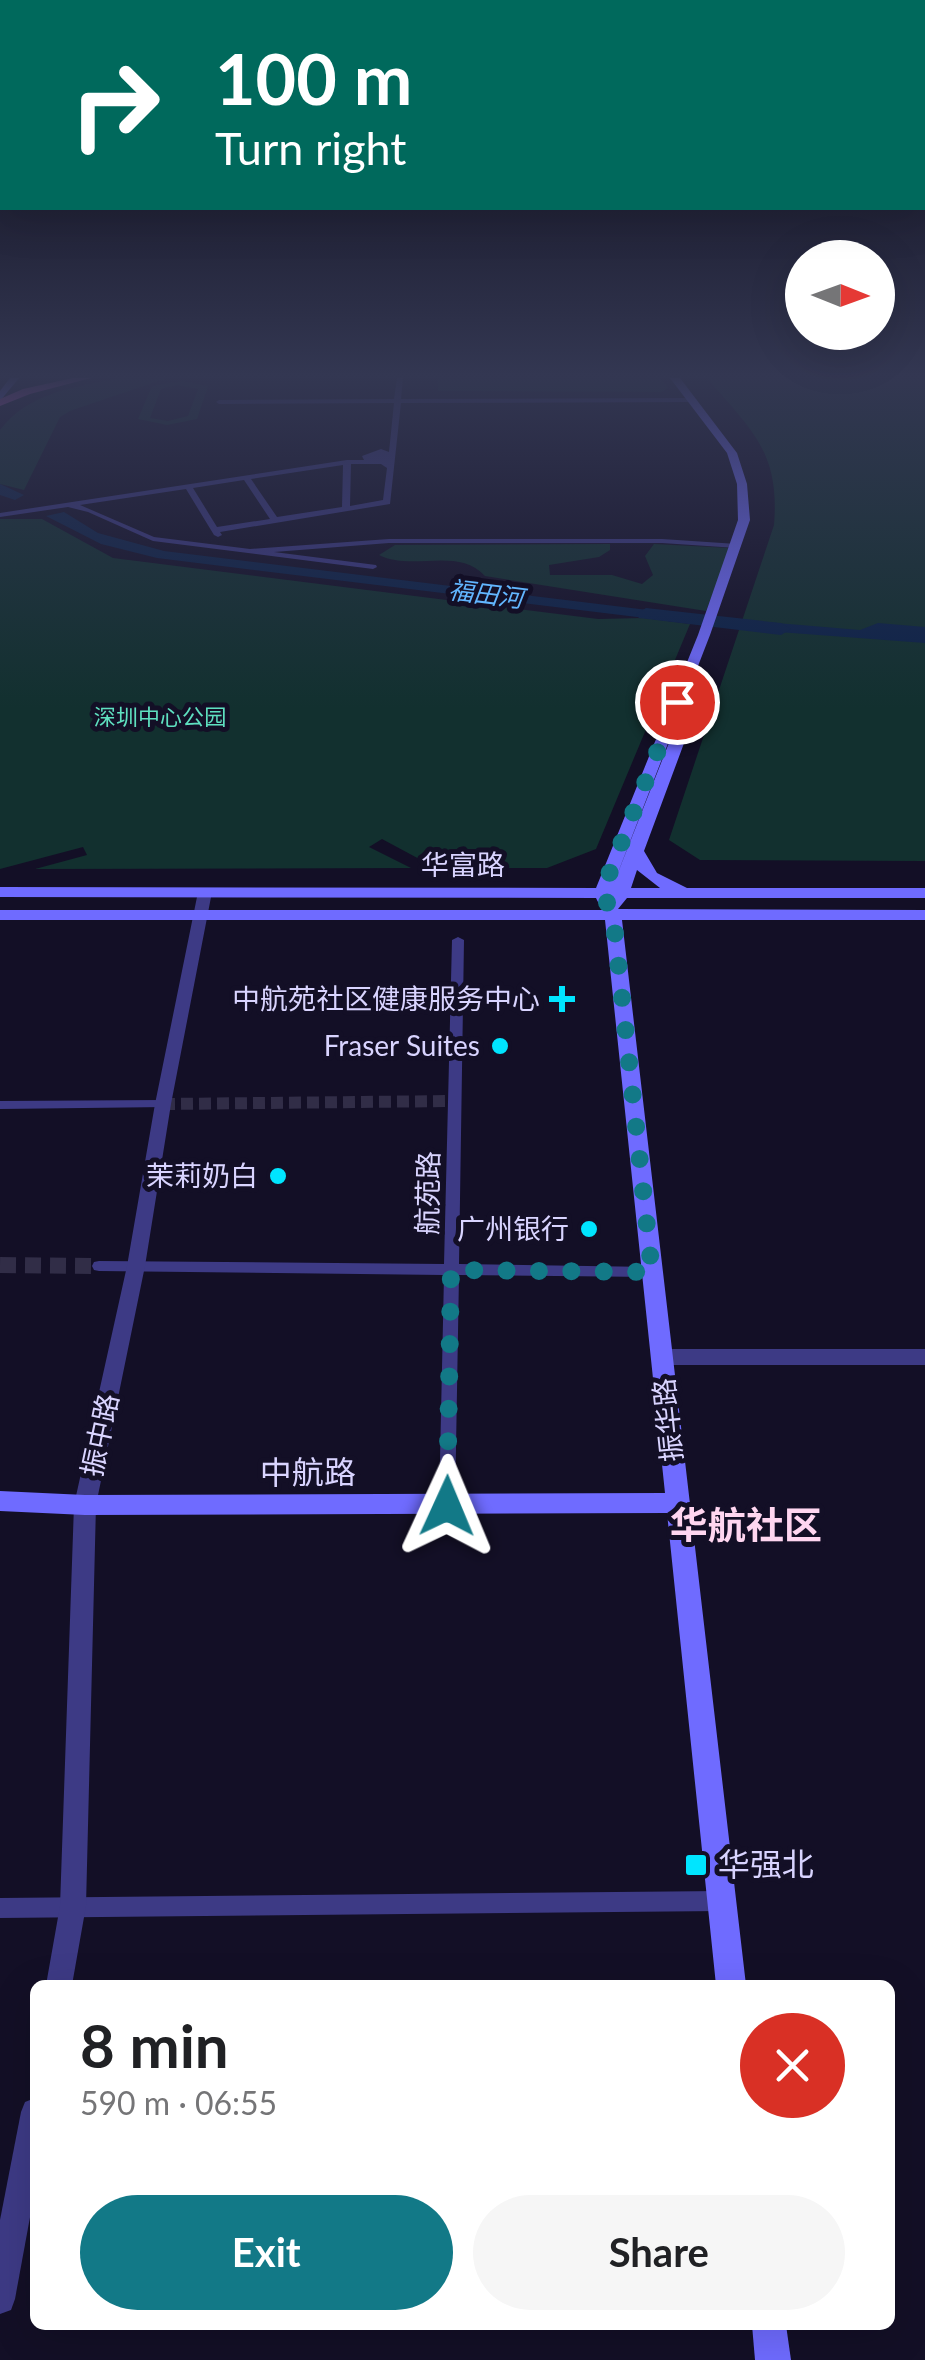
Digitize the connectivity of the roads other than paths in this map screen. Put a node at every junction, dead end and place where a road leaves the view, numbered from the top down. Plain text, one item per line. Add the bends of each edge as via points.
1 (163, 488) edge
2 (189, 488) edge
3 (253, 488) edge
4 (347, 488) edge
5 (388, 488) edge
6 (741, 488) edge
7 (753, 488) edge
8 (65, 506) junction
9 (346, 510) junction
10 (0, 513) edge
11 (276, 521) junction
12 (216, 530) junction
13 (737, 546) junction
14 (226, 550) junction
15 (242, 552) junction
16 (373, 567) dead end
17 (720, 606) junction
18 (710, 636) junction
19 (636, 850) junction
20 (0, 892) edge
21 (205, 892) junction
22 (696, 892) junction
23 (611, 893) junction
24 (925, 893) edge
25 (0, 915) edge
26 (201, 915) junction
27 (613, 915) junction
28 (925, 915) edge
29 (458, 940) dead end
30 (162, 1104) junction
31 (0, 1105) edge
32 (99, 1266) tunnel mouth
33 (136, 1266) junction
34 (451, 1270) junction
35 (652, 1272) junction
36 (662, 1356) junction
37 (925, 1357) edge
38 (0, 1500) edge
39 (676, 1503) junction
40 (85, 1505) junction
41 (447, 1506) junction
42 (722, 1901) junction
43 (74, 1906) junction
44 (0, 1908) edge
45 (60, 1980) edge
46 (731, 1980) edge
47 (30, 2139) edge
48 (0, 2298) edge
49 (771, 2330) edge
50 (774, 2360) edge

1 - 8 street
2 - 12 street
3 - 11 street
4 - 9 street
5 - 9 street via 386,502
6 - 13 main road via 745,511
7 - 17 main road via 754,528
8 - 10 street
8 - 14 street via 80,506 153,539
9 - 11 street
11 - 12 street
12 - 14 street
13 - 15 street via 375,541
13 - 17 main road
14 - 15 street
15 - 16 street
17 - 18 main road
18 - 19 main road
18 - 23 main road
19 - 22 main road via 654,878
19 - 23 main road
20 - 21 main road, 华富路
21 - 23 main road, 华富路
21 - 26 street, 振中路
22 - 23 main road, 华富路
22 - 24 main road, 华富路
23 - 27 main road, 振华路
25 - 26 main road, 华富路
26 - 27 main road, 华富路
26 - 30 street, 振中路
27 - 28 main road, 华富路
27 - 35 main road, 振华路
29 - 34 street, 航苑路
30 - 31 street
30 - 33 street, 振中路
32 - 33 street
33 - 34 street
33 - 40 street, 振中路
34 - 35 street
34 - 41 street, 航苑路
35 - 36 main road, 振华路
36 - 37 street
36 - 39 main road, 振华路
38 - 40 main road, 中航路
39 - 41 main road, 中航路
39 - 42 main road, 振华路
40 - 41 main road, 中航路
40 - 43 street, 振中路
42 - 43 street
42 - 46 main road, 振华路
43 - 44 street
43 - 45 street, 振中路
47 - 48 street
49 - 50 main road

